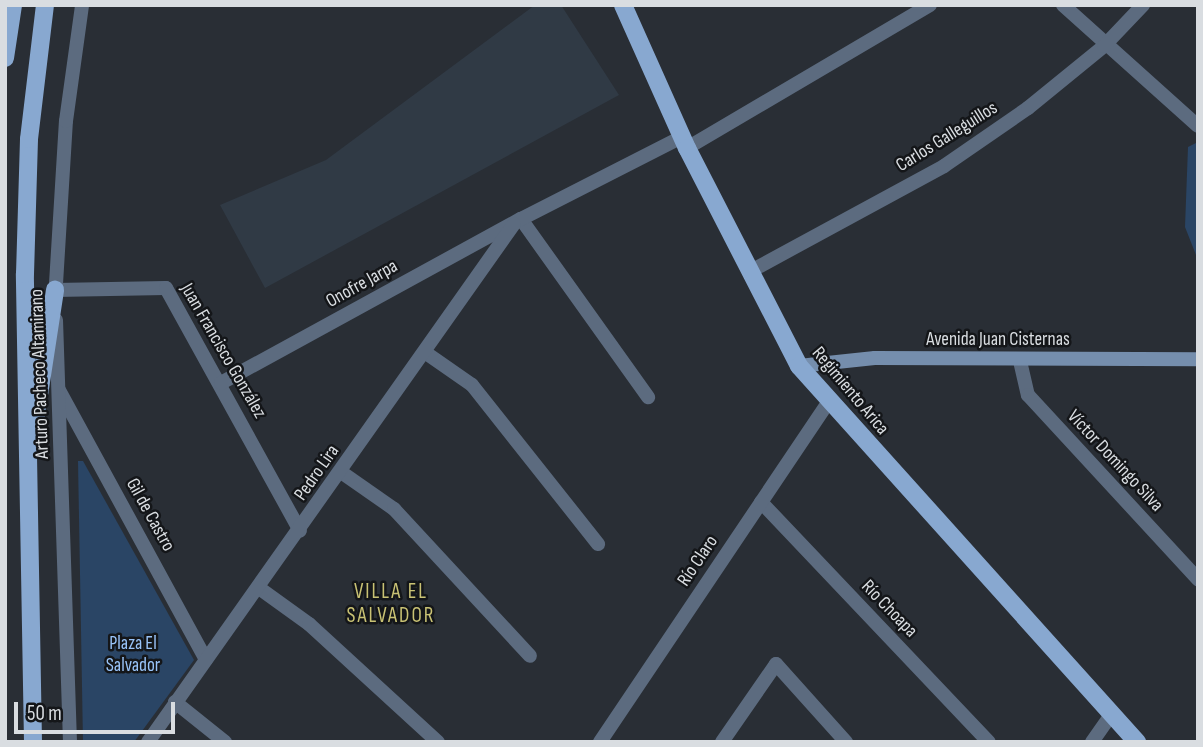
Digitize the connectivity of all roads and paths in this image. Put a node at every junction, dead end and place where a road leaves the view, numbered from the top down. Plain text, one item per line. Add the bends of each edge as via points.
1 (13, 5) edge
2 (45, 5) edge
3 (82, 5) edge
4 (930, 5) edge
5 (1063, 5) edge
6 (1143, 5) edge
7 (626, 6) edge
8 (1104, 46) junction
9 (5, 58) edge
10 (1198, 126) edge
11 (685, 143) junction
12 (517, 221) junction
13 (750, 272) junction
14 (54, 290) junction
15 (426, 354) junction
16 (1198, 359) edge
17 (1020, 361) junction
18 (799, 366) junction
19 (221, 383) junction
20 (59, 390) junction
21 (648, 397) dead end
22 (829, 401) junction
23 (341, 472) junction
24 (27, 476) junction
25 (761, 502) junction
26 (300, 530) junction
27 (598, 544) dead end
28 (1198, 579) edge
29 (259, 589) junction
30 (530, 656) dead end
31 (206, 660) junction
32 (175, 702) junction
33 (1111, 715) junction
34 (33, 742) edge
35 (70, 742) edge
36 (148, 742) edge
37 (225, 742) edge
38 (438, 742) edge
39 (600, 742) edge
40 (722, 742) edge
41 (846, 742) edge
42 (989, 742) edge
43 (1092, 742) edge
44 (1137, 742) edge

1 - 9 main road
2 - 24 main road via 26,208
3 - 14 street, Arturo Pacheco Altamirano via 66,121
4 - 11 street, Pedro Lira
5 - 8 street
6 - 8 street, Carlos Galleguillos
7 - 11 main road, Regimiento Arica
8 - 10 street
8 - 13 street, Carlos Galleguillos via 1028,108 944,166
11 - 12 street, Pedro Lira
11 - 13 main road, Regimiento Arica
12 - 15 street, Pedro Lira
12 - 19 street, Onofre Jarpa
12 - 21 street
13 - 18 main road, Regimiento Arica
14 - 19 street, Juan Francisco González via 166,288
14 - 20 street, Arturo Pacheco Altamirano
14 - 24 main road
15 - 23 street, Pedro Lira
15 - 27 street via 472,384
16 - 17 main road, Avenida Juan Cisternas
17 - 18 main road, Avenida Juan Cisternas via 875,358
17 - 28 street, Víctor Domingo Silva via 1028,395
18 - 22 main road, Regimiento Arica
19 - 26 street, Juan Francisco González
20 - 31 street, Gil de Castro
20 - 35 street, Arturo Pacheco Altamirano
22 - 25 street, Río Claro
22 - 33 main road, Regimiento Arica
23 - 26 street, Pedro Lira
23 - 30 street via 394,509
24 - 34 main road
25 - 39 street, Río Claro
25 - 42 street, Río Choapa
26 - 29 street, Pedro Lira
29 - 31 street, Pedro Lira
29 - 38 street via 309,624
31 - 32 street, Pedro Lira
32 - 36 street, Pedro Lira
32 - 37 street
33 - 43 street
33 - 44 main road, Regimiento Arica
40 - 41 street via 776,664

